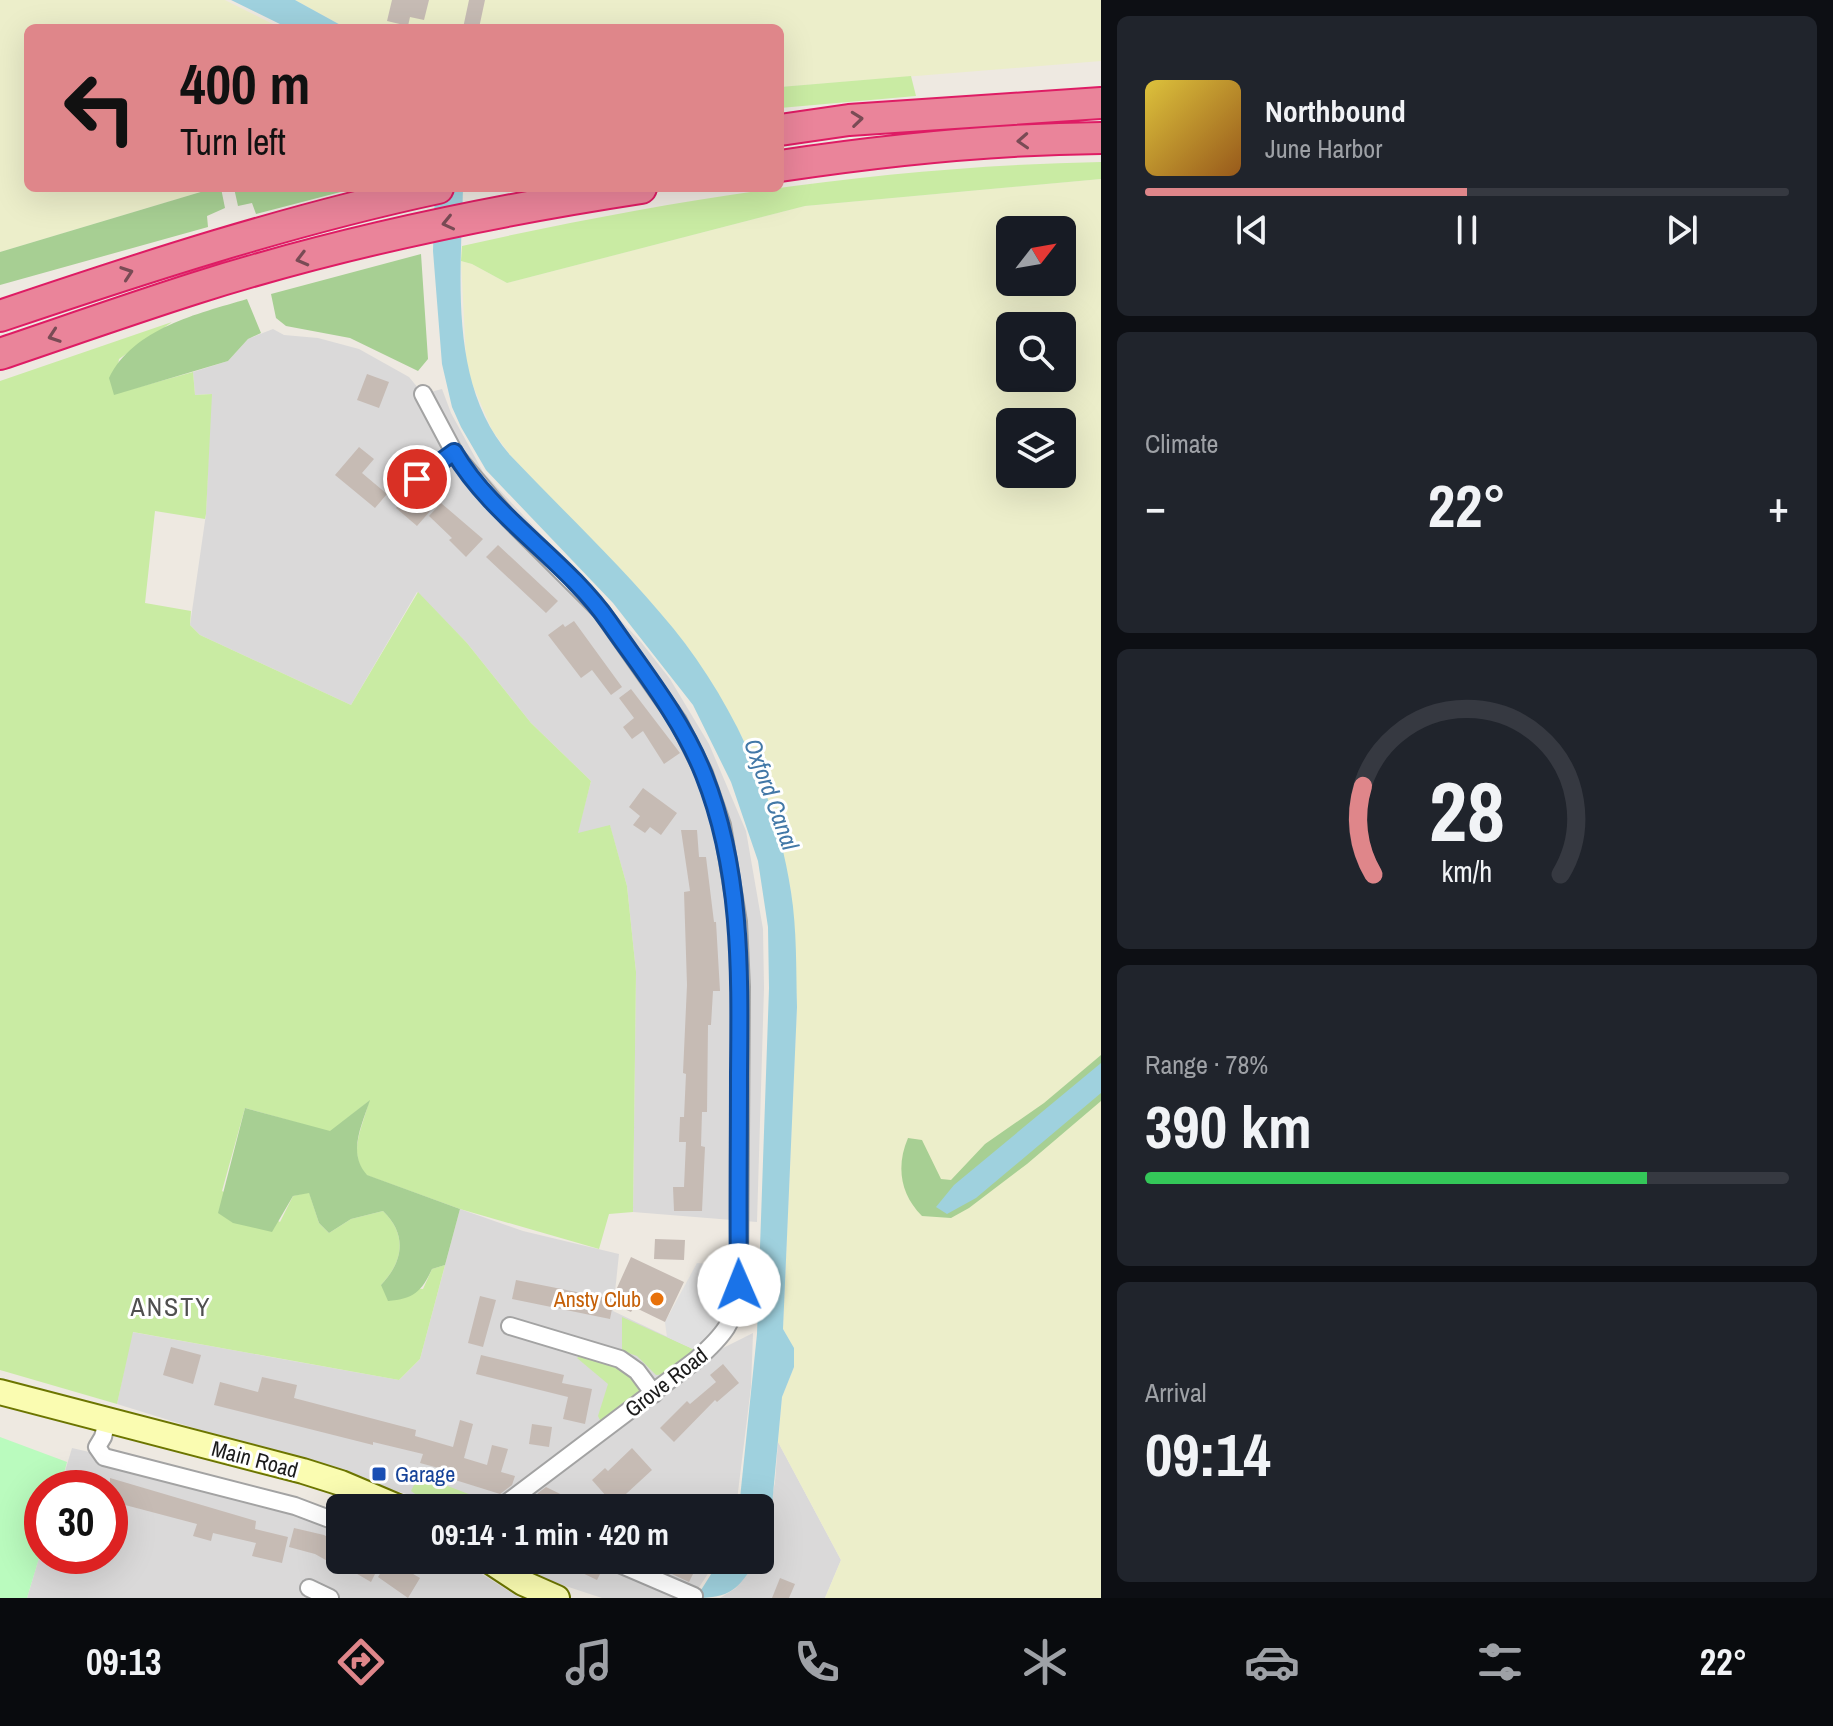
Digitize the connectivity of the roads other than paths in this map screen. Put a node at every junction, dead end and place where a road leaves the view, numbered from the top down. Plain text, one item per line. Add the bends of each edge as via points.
1 (1101, 103) edge
2 (784, 129) edge
3 (1101, 138) edge
4 (784, 165) edge
5 (420, 192) edge
6 (615, 192) edge
7 (0, 316) edge
8 (0, 354) edge
9 (423, 394) dead end
10 (454, 452) junction
11 (417, 479) dead end
12 (510, 1326) dead end
13 (0, 1392) edge
14 (654, 1394) junction
15 (107, 1421) junction
16 (369, 1494) edge
17 (519, 1494) edge
18 (326, 1518) edge
19 (509, 1574) edge
20 (643, 1574) edge
21 (309, 1588) dead end
22 (694, 1596) dead end
23 (330, 1598) edge
24 (557, 1598) edge

2 -> 1 highway
3 -> 4 highway via 966,144
7 -> 5 highway via 188,253
6 -> 8 highway via 377,239 198,287
9 - 10 street, Grove Road
10 - 11 street
10 - 14 street, Grove Road via 509,519 601,611 678,721 722,825 738,922 741,987 738,1302 719,1339
12 - 14 street via 620,1359
13 - 15 main road, Main Road
14 - 17 street, Grove Road
15 - 16 main road, Main Road via 303,1471
15 - 18 street via 97,1447 104,1457
19 - 24 main road
20 - 22 street
21 - 23 street

